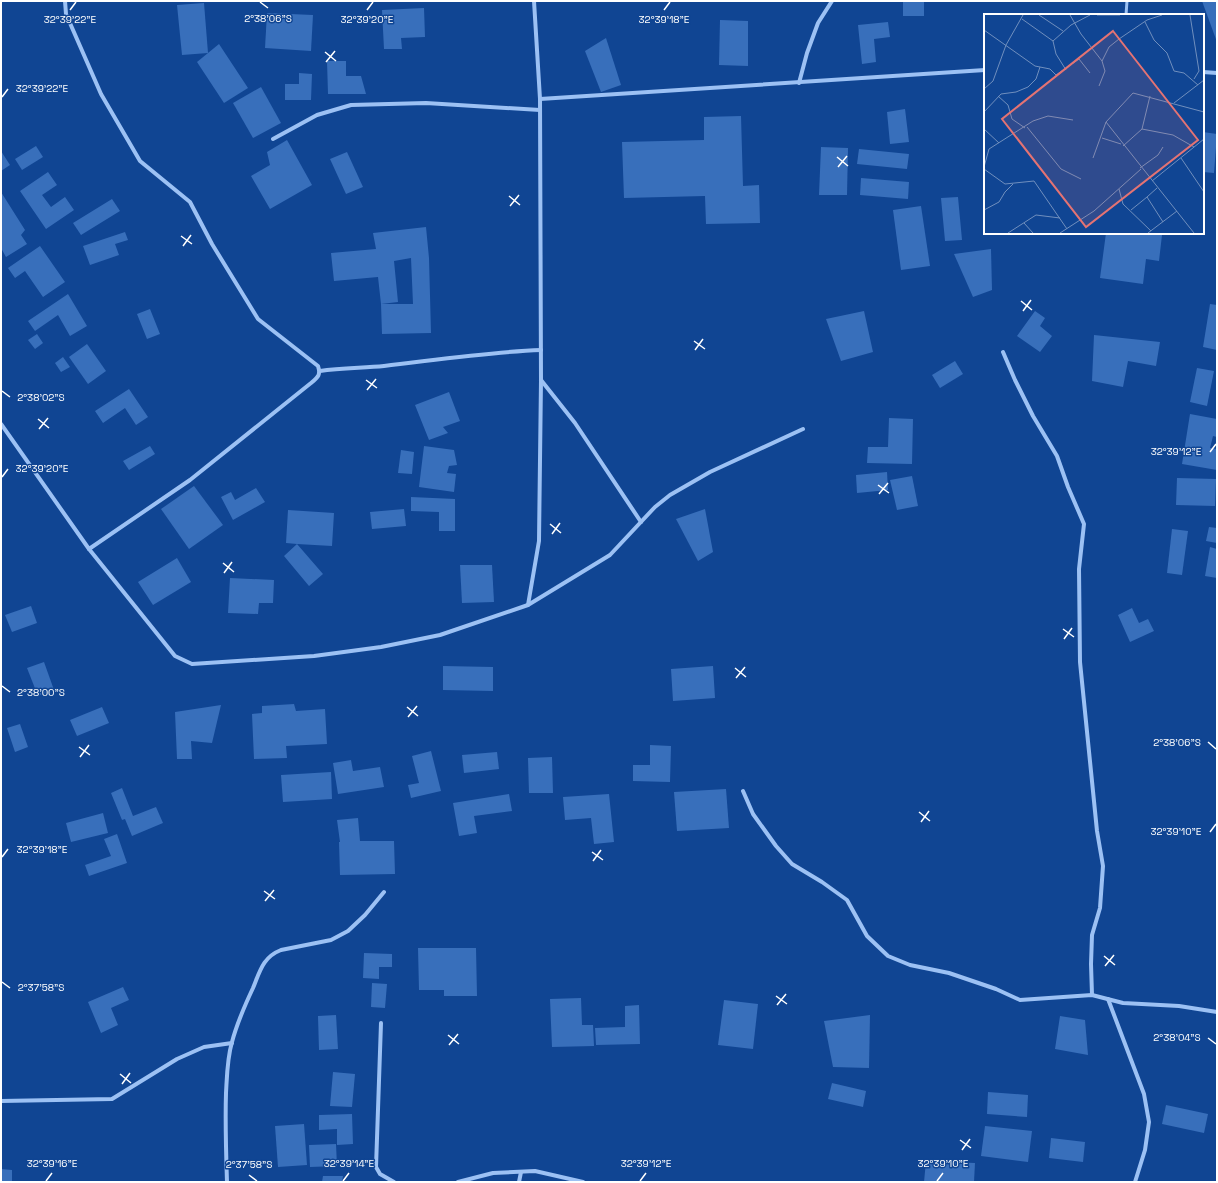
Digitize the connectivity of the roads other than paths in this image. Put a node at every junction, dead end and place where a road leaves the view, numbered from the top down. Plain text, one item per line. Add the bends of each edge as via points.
1 (65, 1) edge
2 (534, 1) edge
3 (832, 1) edge
4 (1126, 1) edge
5 (1126, 14) edge
6 (984, 70) edge
7 (1204, 72) edge
8 (1217, 73) edge
9 (799, 83) junction
10 (540, 99) junction
11 (540, 110) junction
12 (273, 139) dead end
13 (541, 350) junction
14 (1003, 352) dead end
15 (320, 371) junction
16 (541, 380) junction
17 (1, 424) edge
18 (803, 429) dead end
19 (641, 522) junction
20 (89, 549) junction
21 (528, 605) junction
22 (744, 792) dead end
23 (384, 892) dead end
24 (1092, 995) junction
25 (1108, 999) junction
26 (1217, 1012) edge
27 (381, 1023) dead end
28 (232, 1043) junction
29 (1, 1101) edge
30 (521, 1172) junction
31 (227, 1182) edge
32 (394, 1182) edge
33 (458, 1182) edge
34 (519, 1182) edge
35 (583, 1182) edge
36 (1135, 1182) edge

1 - 15 street via 66,14 101,94 140,161 190,202 212,244 258,319 318,366
2 - 10 street
3 - 9 street via 818,23
4 - 5 lane
6 - 9 street
7 - 8 street
9 - 10 street
10 - 11 street
11 - 12 street via 426,103 351,106 317,115
11 - 13 street
13 - 15 street via 509,351
13 - 16 street
14 - 24 street via 1033,416 1057,456 1084,524 1079,569 1080,662 1097,831 1104,866 1100,908 1092,936
15 - 20 street via 311,383 190,480
16 - 19 street via 575,423
16 - 21 street via 539,541
17 - 20 street
18 - 19 street via 710,472 670,495
19 - 21 street via 610,555
20 - 21 street via 175,656 192,664 314,656 381,647 440,635
22 - 24 street via 753,814 776,846 792,864 847,900 867,936 888,956 910,965 949,973 1020,1000
23 - 28 street via 348,931 331,940 281,950 265,960
24 - 25 street
25 - 26 street via 1123,1003 1179,1006
25 - 36 street via 1144,1094 1149,1122 1145,1150
27 - 32 street via 376,1167 380,1174
28 - 29 street via 204,1047 177,1059 112,1098
28 - 31 street via 227,1067
30 - 33 street via 494,1173
30 - 34 street
30 - 35 street via 534,1171

